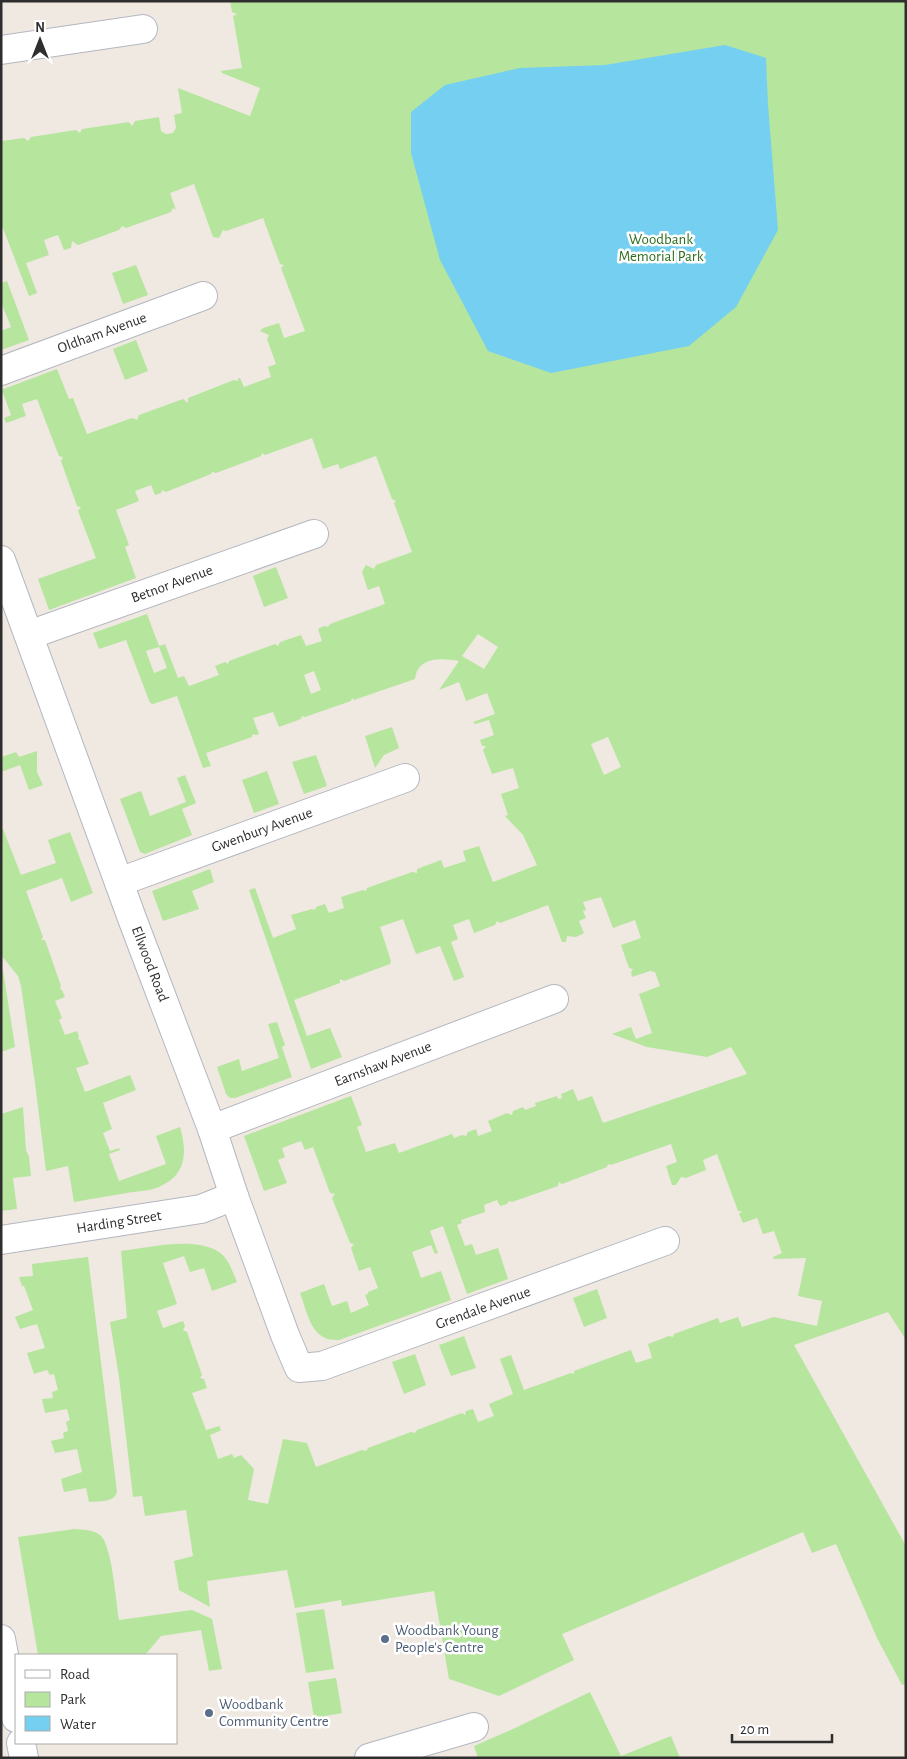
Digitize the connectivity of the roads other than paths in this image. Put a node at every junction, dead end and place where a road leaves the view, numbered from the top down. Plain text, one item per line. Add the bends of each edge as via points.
1 (142, 29) dead end
2 (1, 50) edge
3 (203, 296) dead end
4 (1, 370) edge
5 (314, 534) dead end
6 (1, 560) edge
7 (29, 635) junction
8 (405, 778) dead end
9 (119, 882) junction
10 (554, 999) dead end
11 (212, 1128) junction
12 (234, 1196) junction
13 (1, 1240) edge
14 (665, 1241) dead end
15 (299, 1368) joint
16 (1, 1639) edge
17 (15, 1713) edge
18 (474, 1727) dead end
19 (21, 1744) edge
20 (24, 1758) edge
21 (369, 1758) edge

1 - 2 street
3 - 4 street, Oldham Avenue
5 - 7 street, Betnor Avenue
6 - 7 street, Ellwood Road
7 - 9 street, Ellwood Road
8 - 9 street, Gwenbury Avenue
9 - 11 street, Ellwood Road
10 - 11 street, Earnshaw Avenue
11 - 12 street, Ellwood Road
12 - 13 street, Harding Street via 201,1208
12 - 15 street, Ellwood Road
14 - 15 street, Grendale Avenue via 322,1366
16 - 17 street
18 - 21 street
19 - 20 street

